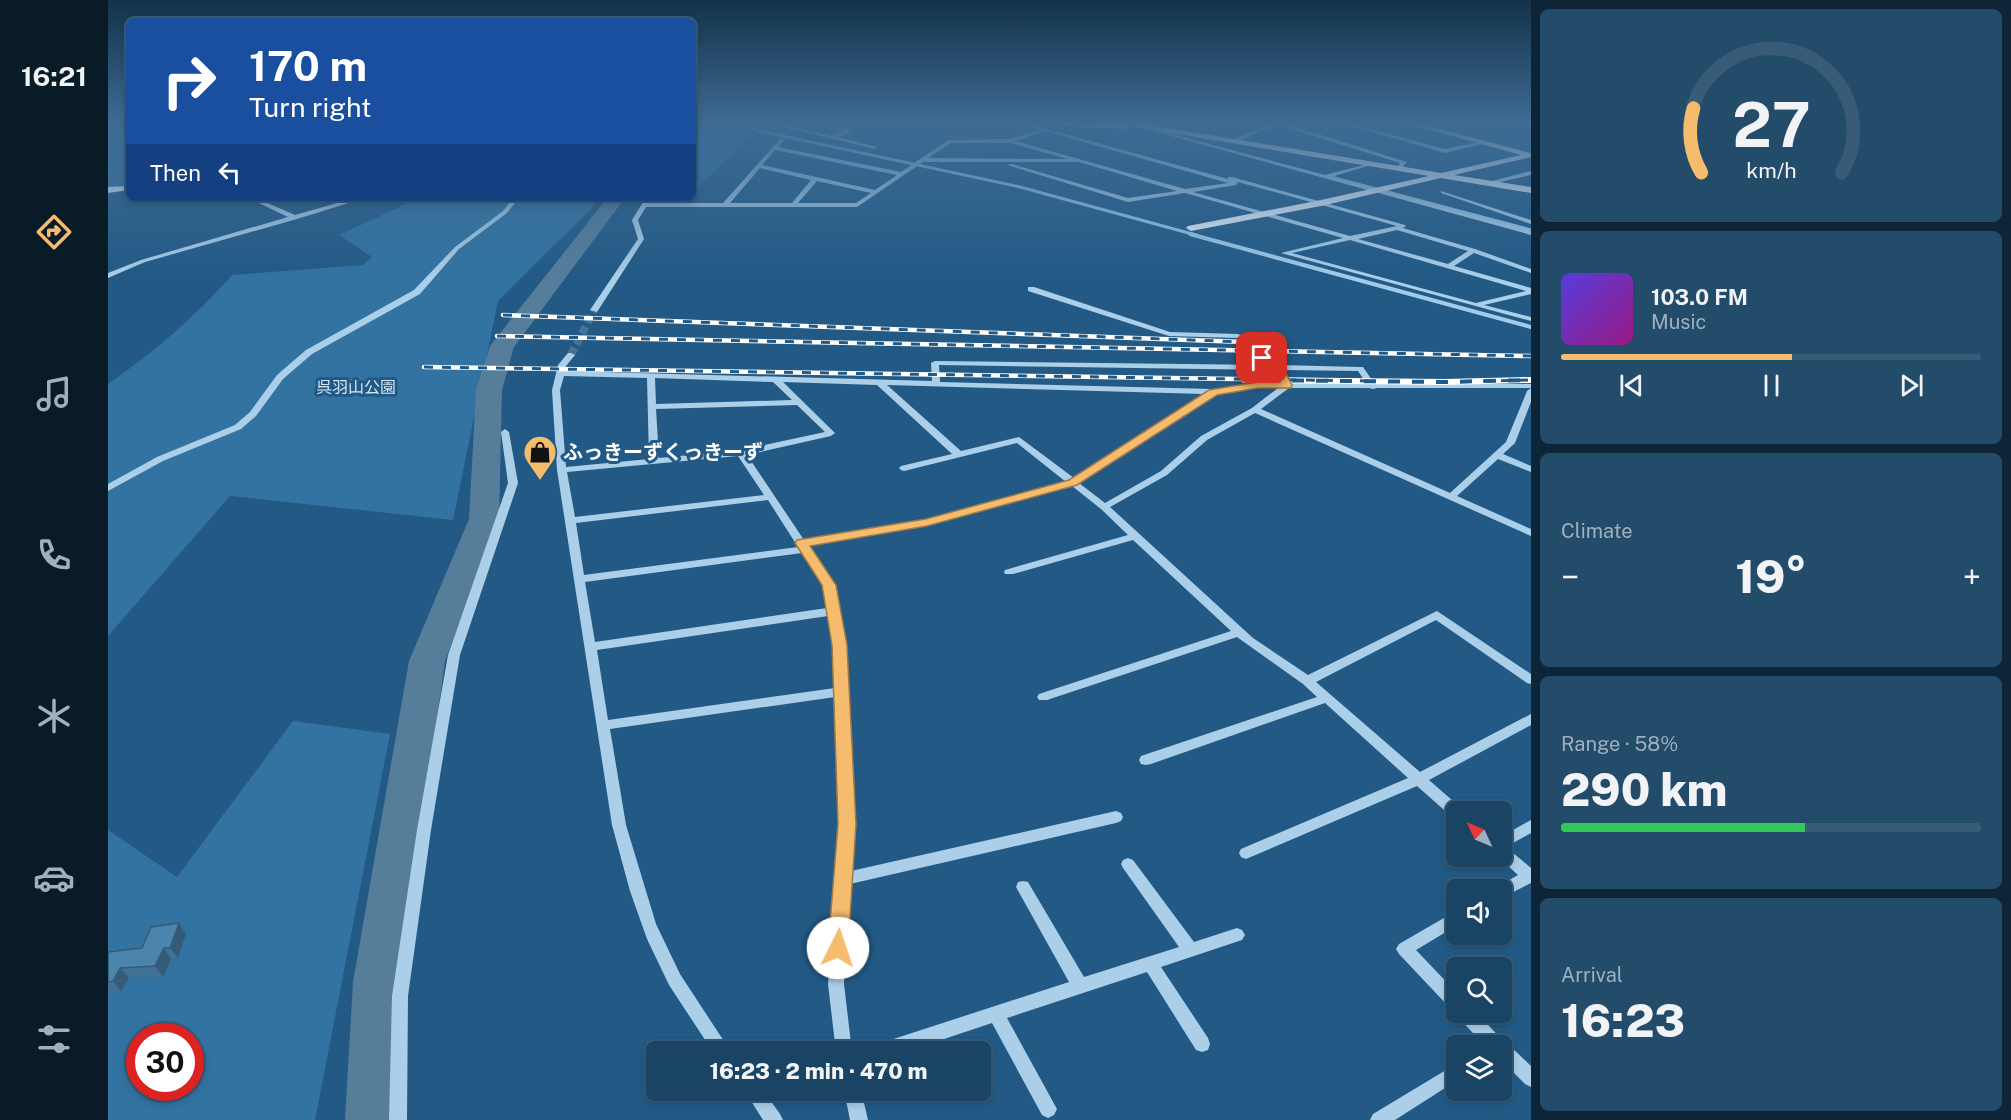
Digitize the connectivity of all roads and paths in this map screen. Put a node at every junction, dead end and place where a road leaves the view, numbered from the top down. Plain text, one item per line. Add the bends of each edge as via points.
1 (752, 173) edge
2 (790, 173) edge
3 (898, 173) edge
4 (1039, 173) edge
5 (1122, 173) edge
6 (1201, 173) edge
7 (1213, 173) edge
8 (1310, 173) edge
9 (1337, 173) edge
10 (1425, 173) edge
11 (1453, 173) edge
12 (1530, 173) edge
13 (902, 174) joint
14 (1442, 176) junction
15 (1324, 177) junction
16 (815, 179) junction
17 (1487, 183) junction
18 (126, 188) edge
19 (108, 190) edge
20 (1531, 190) edge
21 (1375, 191) junction
22 (875, 192) junction
23 (1188, 192) junction
24 (1443, 192) dead end
25 (258, 201) edge
26 (352, 201) edge
27 (514, 201) edge
28 (646, 201) edge
29 (1321, 203) junction
30 (724, 206) junction
31 (793, 206) junction
32 (1264, 214) junction
33 (295, 218) junction
34 (1531, 222) edge
35 (1191, 228) dead end
36 (1530, 232) edge
37 (1440, 237) dead end
38 (1351, 239) junction
39 (1473, 250) junction
40 (1448, 267) junction
41 (1531, 271) edge
42 (108, 276) edge
43 (1031, 289) dead end
44 (1531, 291) edge
45 (1476, 305) junction
46 (594, 310) tunnel mouth
47 (1531, 319) edge
48 (1248, 339) dead end
49 (571, 355) tunnel mouth
50 (1262, 358) tunnel mouth
51 (1278, 368) junction
52 (561, 369) junction
53 (651, 376) junction
54 (776, 380) junction
55 (879, 382) junction
56 (936, 384) junction
57 (1287, 385) junction
58 (1531, 386) edge
59 (1373, 387) junction
60 (1531, 391) edge
61 (1213, 392) junction
62 (799, 402) junction
63 (1528, 404) edge
64 (652, 407) junction
65 (1255, 410) junction
66 (505, 432) dead end
67 (741, 453) junction
68 (959, 454) junction
69 (1497, 455) junction
70 (654, 461) junction
71 (904, 468) dead end
72 (1531, 469) edge
73 (562, 470) junction
74 (1073, 483) junction
75 (108, 488) edge
76 (769, 497) junction
77 (1450, 497) junction
78 (1104, 507) junction
79 (570, 521) junction
80 (1531, 533) edge
81 (1136, 536) junction
82 (804, 546) junction
83 (1009, 572) dead end
84 (579, 579) junction
85 (834, 611) junction
86 (1239, 632) junction
87 (591, 647) junction
88 (1531, 680) edge
89 (1307, 681) junction
90 (841, 692) junction
91 (1043, 697) dead end
92 (1327, 698) junction
93 (1531, 719) edge
94 (603, 725) junction
95 (1146, 760) dead end
96 (1419, 779) junction
97 (1446, 804) edge
98 (1116, 817) dead end
99 (1531, 826) edge
100 (1512, 837) edge
101 (1246, 852) dead end
102 (1512, 861) edge
103 (1128, 864) dead end
104 (1530, 876) edge
105 (843, 879) junction
106 (1512, 886) edge
107 (1023, 887) dead end
108 (1446, 924) edge
109 (1237, 935) dead end
110 (1191, 950) junction
111 (1150, 963) junction
112 (1080, 986) junction
113 (1446, 993) edge
114 (996, 1013) junction
115 (1475, 1023) edge
116 (1487, 1035) edge
117 (715, 1041) edge
118 (843, 1041) edge
119 (911, 1041) edge
120 (1202, 1044) dead end
121 (1512, 1060) edge
122 (1446, 1078) edge
123 (1531, 1078) edge
124 (760, 1101) edge
125 (854, 1101) edge
126 (1048, 1109) dead end
127 (398, 1120) edge
128 (774, 1120) edge
129 (858, 1120) edge
130 (1379, 1120) edge

1 - 30 street
2 - 16 street
3 - 13 street
4 - 23 street via 1128,200
5 - 23 street
6 - 23 street via 1236,183
7 - 29 street
8 - 15 street
9 - 15 street
10 - 14 main road
11 - 14 main road
12 - 17 street
13 - 22 street
14 - 17 main road
14 - 21 main road
15 - 21 street
16 - 22 street
16 - 31 street
17 - 20 main road
18 - 19 main road
21 - 29 main road
21 - 36 street
22 - 31 street via 857,205
23 - 32 street
24 - 34 street
25 - 33 street
26 - 33 street
27 - 75 street via 458,248 417,292 309,352 280,377 253,414 238,427 159,459
28 - 30 street
28 - 46 street via 635,220 641,239
29 - 32 main road
29 - 37 street
30 - 31 street
32 - 35 main road
32 - 38 street
33 - 42 street via 143,261
38 - 39 street via 1397,228
38 - 40 street
38 - 45 street via 1284,253
39 - 40 street
39 - 41 street
40 - 44 street
43 - 48 street via 1169,334
44 - 45 street
45 - 47 street
49 - 52 street
50 - 51 street
51 - 56 street via 935,363
51 - 57 street
51 - 59 street via 1360,369
52 - 53 street
52 - 73 street via 556,390
53 - 54 street
53 - 64 street
54 - 55 street
54 - 62 street
55 - 56 street
55 - 68 street
56 - 61 street
57 - 59 street
57 - 61 street
57 - 65 street
58 - 59 street
60 - 63 street
61 - 74 street
62 - 64 street
62 - 67 street via 831,433
63 - 69 street via 1510,443
64 - 70 street
65 - 77 street
65 - 78 street via 1204,438 1164,473
66 - 127 street via 513,483 454,654 426,818 400,996
67 - 70 street
67 - 76 street
68 - 71 street
68 - 74 street via 1019,440
69 - 72 street
69 - 77 street
70 - 73 street
73 - 79 street
74 - 78 street
74 - 82 street via 927,522
76 - 79 street
76 - 82 street
77 - 80 street
78 - 81 street
79 - 84 street
81 - 83 street
81 - 86 street
82 - 84 street
82 - 85 street via 829,585
84 - 87 street
85 - 87 street
85 - 90 street
86 - 89 street
86 - 91 street
87 - 94 street
88 - 89 street via 1437,615
89 - 92 street
90 - 94 street
90 - 105 street via 847,824
92 - 95 street
92 - 96 street
93 - 96 street
94 - 117 street via 620,825 660,952
96 - 97 street
96 - 101 street
98 - 105 street
99 - 100 street
102 - 104 street
103 - 110 street
104 - 106 street
105 - 118 street via 836,984
107 - 112 street
108 - 113 street via 1404,949
109 - 110 street
110 - 111 street
111 - 112 street
111 - 120 street
112 - 114 street
114 - 119 street
114 - 126 street
115 - 116 street
121 - 123 street
122 - 130 street
124 - 128 street
125 - 129 street

